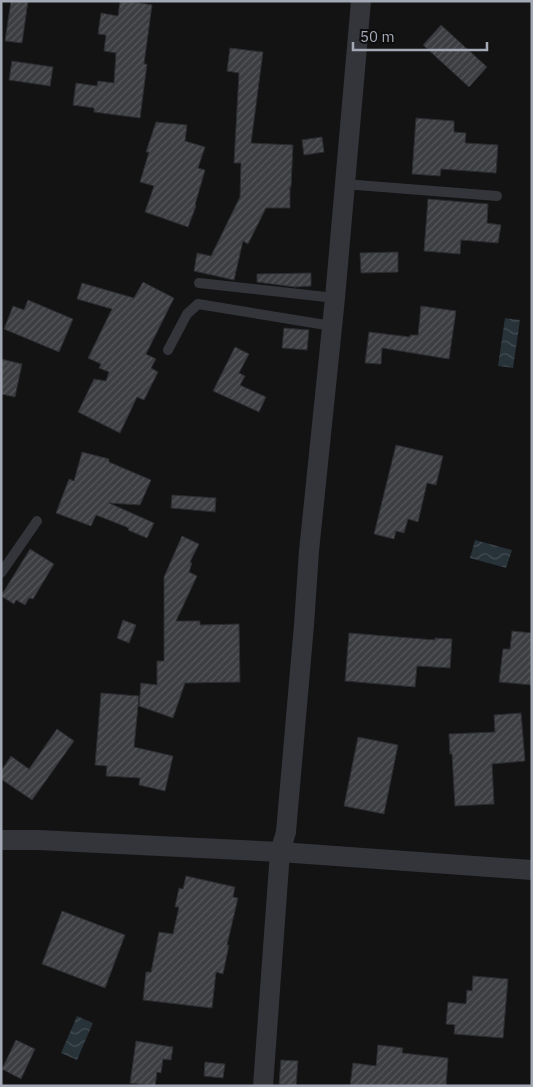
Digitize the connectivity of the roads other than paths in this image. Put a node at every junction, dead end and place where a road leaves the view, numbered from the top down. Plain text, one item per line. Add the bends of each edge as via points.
1 (361, 1) edge
2 (344, 184) junction
3 (497, 196) dead end
4 (199, 283) dead end
5 (335, 298) junction
6 (332, 326) junction
7 (168, 350) dead end
8 (37, 521) dead end
9 (1, 573) edge
10 (1, 840) edge
11 (280, 852) junction
12 (532, 870) edge
13 (262, 1086) edge

1 - 2 street
2 - 3 lane
2 - 5 street
4 - 5 lane
5 - 6 street
6 - 7 lane via 198,304 187,314
6 - 11 street via 309,551 286,832
8 - 9 lane
10 - 11 street
11 - 12 street
11 - 13 street

